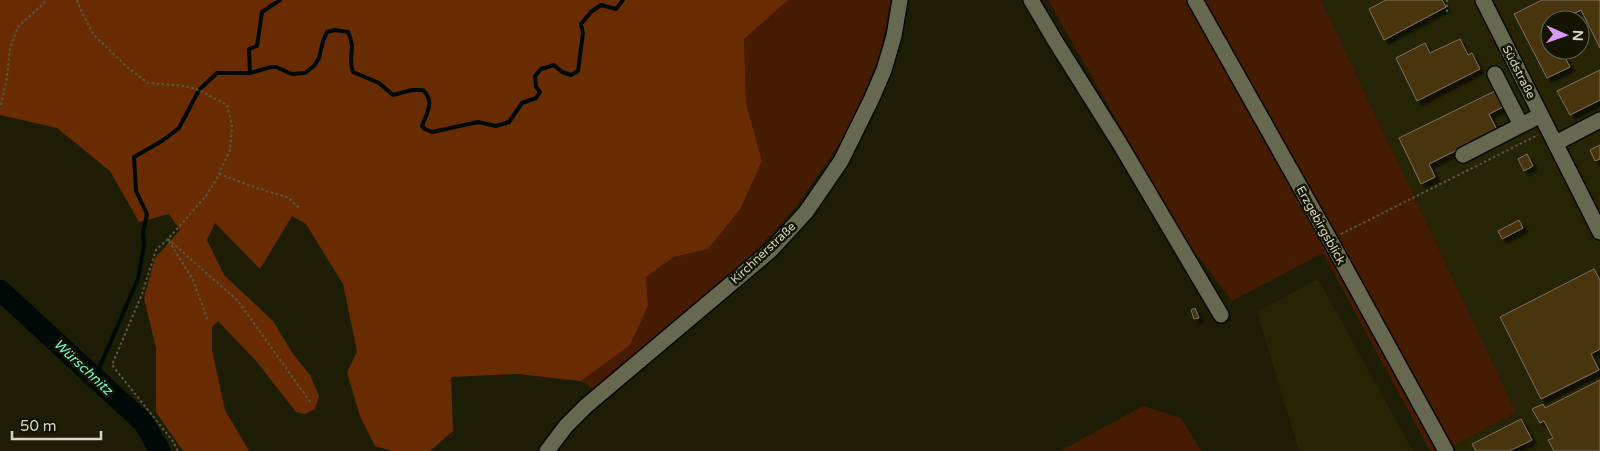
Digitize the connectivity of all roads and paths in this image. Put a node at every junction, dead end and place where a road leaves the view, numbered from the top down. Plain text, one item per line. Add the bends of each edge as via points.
1 (47, 0) edge
2 (77, 0) edge
3 (900, 0) edge
4 (1031, 0) edge
5 (1195, 0) edge
6 (1447, 0) edge
7 (1483, 0) edge
8 (1447, 12) dead end
9 (1495, 74) dead end
10 (1, 105) edge
11 (1541, 115) junction
12 (1600, 120) edge
13 (1521, 125) junction
14 (1549, 130) junction
15 (1556, 143) junction
16 (1464, 155) dead end
17 (219, 174) junction
18 (299, 208) dead end
19 (1600, 232) edge
20 (168, 239) junction
21 (1330, 240) junction
22 (1221, 315) dead end
23 (208, 321) dead end
24 (312, 403) dead end
25 (178, 451) edge
26 (547, 451) edge
27 (1446, 451) edge

1 - 10 path via 18,27 10,48
2 - 17 path via 94,35 148,82 185,86 227,105 232,126 230,150
3 - 26 street, Kirchnerstraße via 894,36 872,98 841,161 806,212 771,250 586,406
4 - 22 street
5 - 21 street, Erzgebirgsblick
6 - 8 path
7 - 11 street, Südstraße
9 - 13 street
11 - 13 street
11 - 14 street, Südstraße
12 - 15 street
13 - 16 street
14 - 15 street, Südstraße
14 - 21 path
15 - 19 street, Südstraße
17 - 18 path via 289,198
17 - 20 path via 206,196
20 - 23 path via 193,280
20 - 24 path via 238,301
20 - 25 path via 156,250 142,294 112,365
21 - 27 street, Erzgebirgsblick

